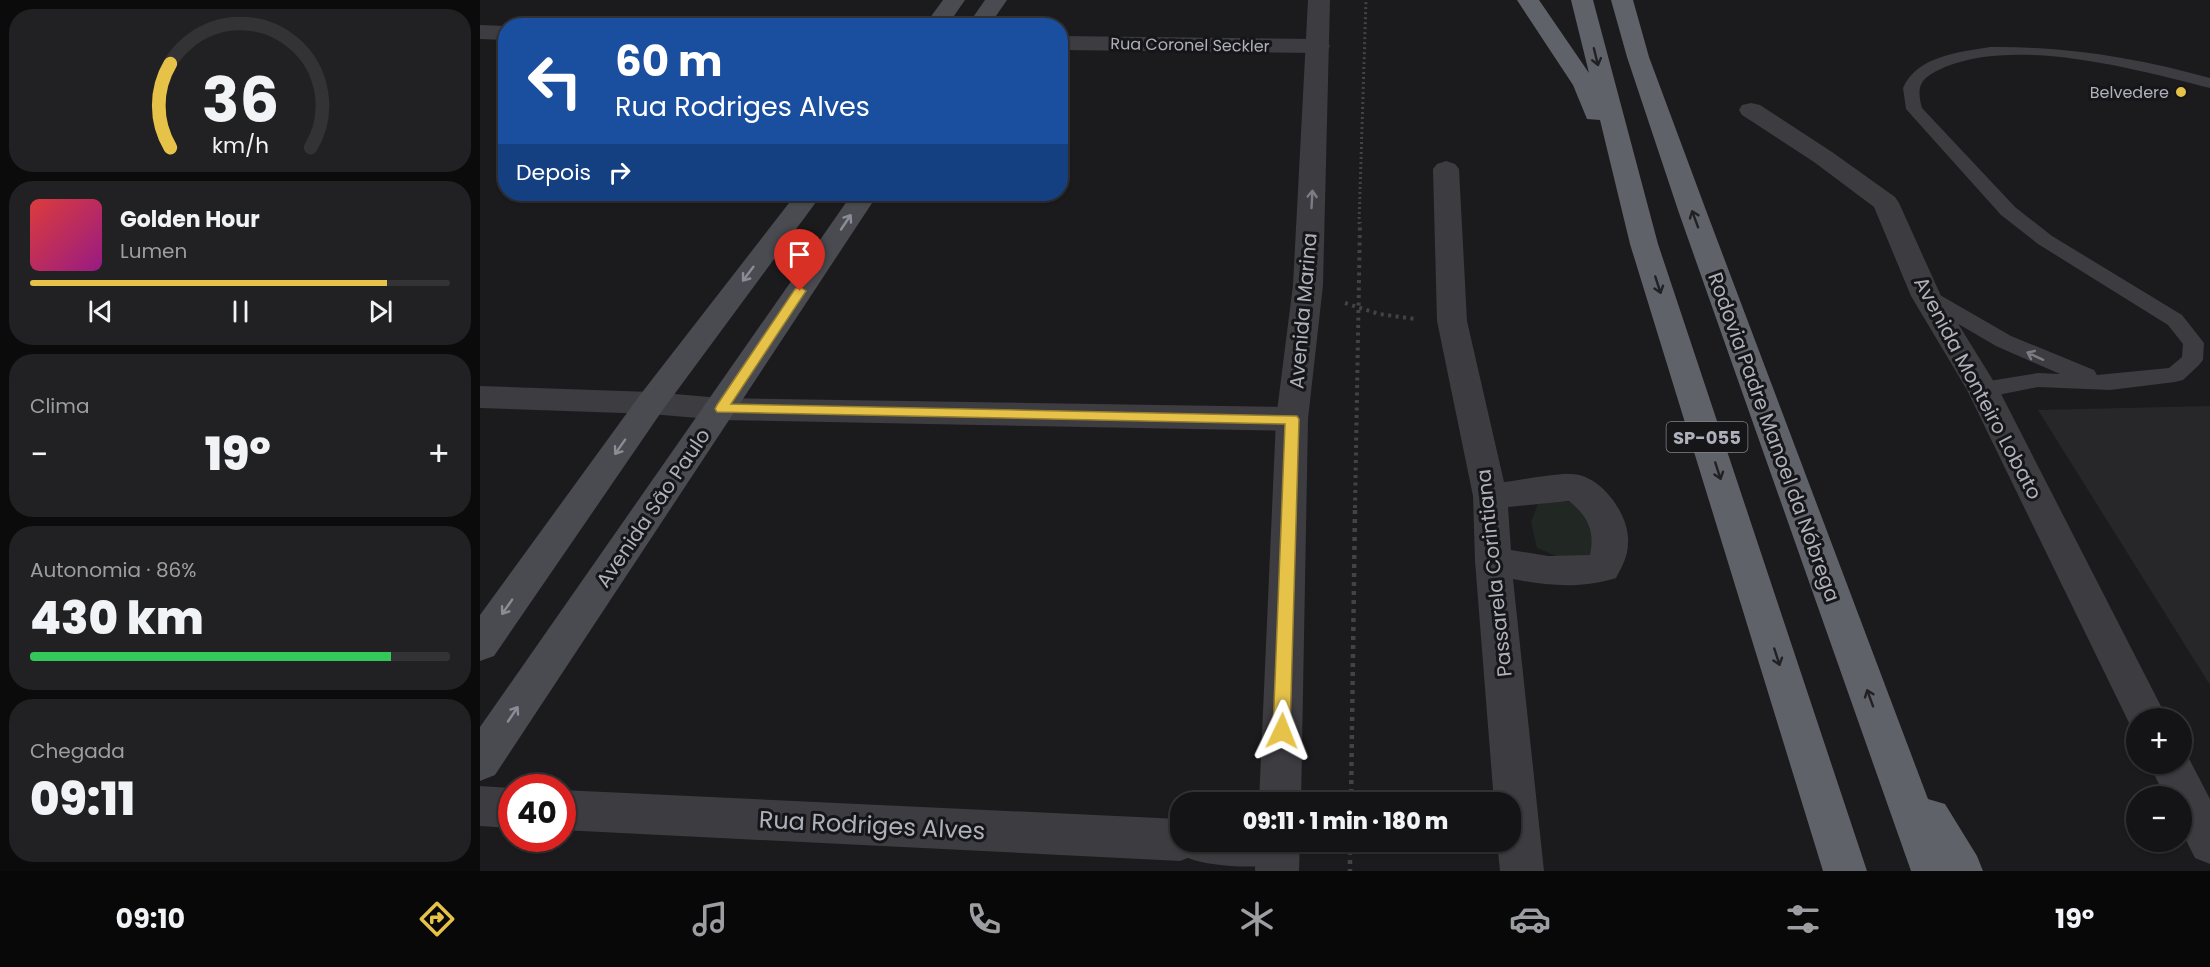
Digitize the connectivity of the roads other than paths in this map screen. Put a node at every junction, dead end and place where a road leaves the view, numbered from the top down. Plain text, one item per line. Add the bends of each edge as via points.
1 (954, 0) edge
2 (996, 0) edge
3 (1319, 0) edge
4 (1528, 0) edge
5 (1581, 0) edge
6 (1622, 0) edge
7 (1645, 12) dead end
8 (941, 18) edge
9 (984, 18) edge
10 (480, 32) edge
11 (498, 33) edge
12 (1068, 43) edge
13 (1319, 46) junction
14 (1638, 57) junction
15 (2210, 83) edge
16 (1751, 110) dead end
17 (1446, 169) dead end
18 (804, 201) edge
19 (860, 201) edge
20 (1644, 244) junction
21 (1926, 296) junction
22 (2110, 383) junction
23 (1983, 390) junction
24 (480, 398) edge
25 (651, 403) junction
26 (721, 409) junction
27 (1292, 419) junction
28 (1490, 496) junction
29 (1493, 561) junction
30 (480, 645) edge
31 (2143, 708) edge
32 (1885, 740) junction
33 (480, 762) edge
34 (2175, 774) edge
35 (1280, 792) edge
36 (480, 806) edge
37 (498, 807) edge
38 (576, 811) edge
39 (1170, 840) edge
40 (2210, 843) edge
41 (1522, 871) edge
42 (1845, 871) edge
43 (1933, 871) edge
44 (1960, 871) edge

1 - 8 main road
2 - 9 main road
3 - 13 street, Avenida Marina
4 - 20 highway via 1585,85
5 -> 20 highway, SP-055
6 - 14 highway, Rodovia Padre Manoel da Nóbrega / SP-055
7 - 14 highway
10 - 11 street
12 - 13 street, Rua Coronel Seckler
27 -> 13 street, Avenida Marina via 1308,285
32 -> 14 highway, Rodovia Padre Manoel da Nóbrega / SP-055
15 - 22 lane via 2088,56 1975,53 1942,60 1917,76 1910,92 1914,110 2008,211 2045,240 2175,320 2194,343 2192,360 2175,375
16 - 21 street, Avenida Monteiro Lobato via 1886,203
17 - 28 street, Passarela Corintiana via 1452,321
18 -> 25 main road
26 -> 19 main road, Avenida São Paulo
20 -> 42 highway, SP-055
22 -> 21 lane via 2043,360 1976,328
21 - 23 street, Avenida Monteiro Lobato
22 - 23 lane via 2038,380
23 - 31 street, Avenida Monteiro Lobato
24 - 25 street
25 - 26 street
25 -> 30 main road
26 - 27 street
33 -> 26 main road, Avenida São Paulo
27 - 35 street, Avenida Marina
28 - 29 street, Passarela Corintiana
28 - 29 street via 1576,487 1593,500 1609,522 1611,554 1604,568 1553,573
29 - 41 street, Passarela Corintiana
32 - 43 highway, Rodovia Padre Manoel da Nóbrega / SP-055
32 - 44 highway
34 - 40 street
36 - 37 street
38 - 39 street, Rua Rodriges Alves

